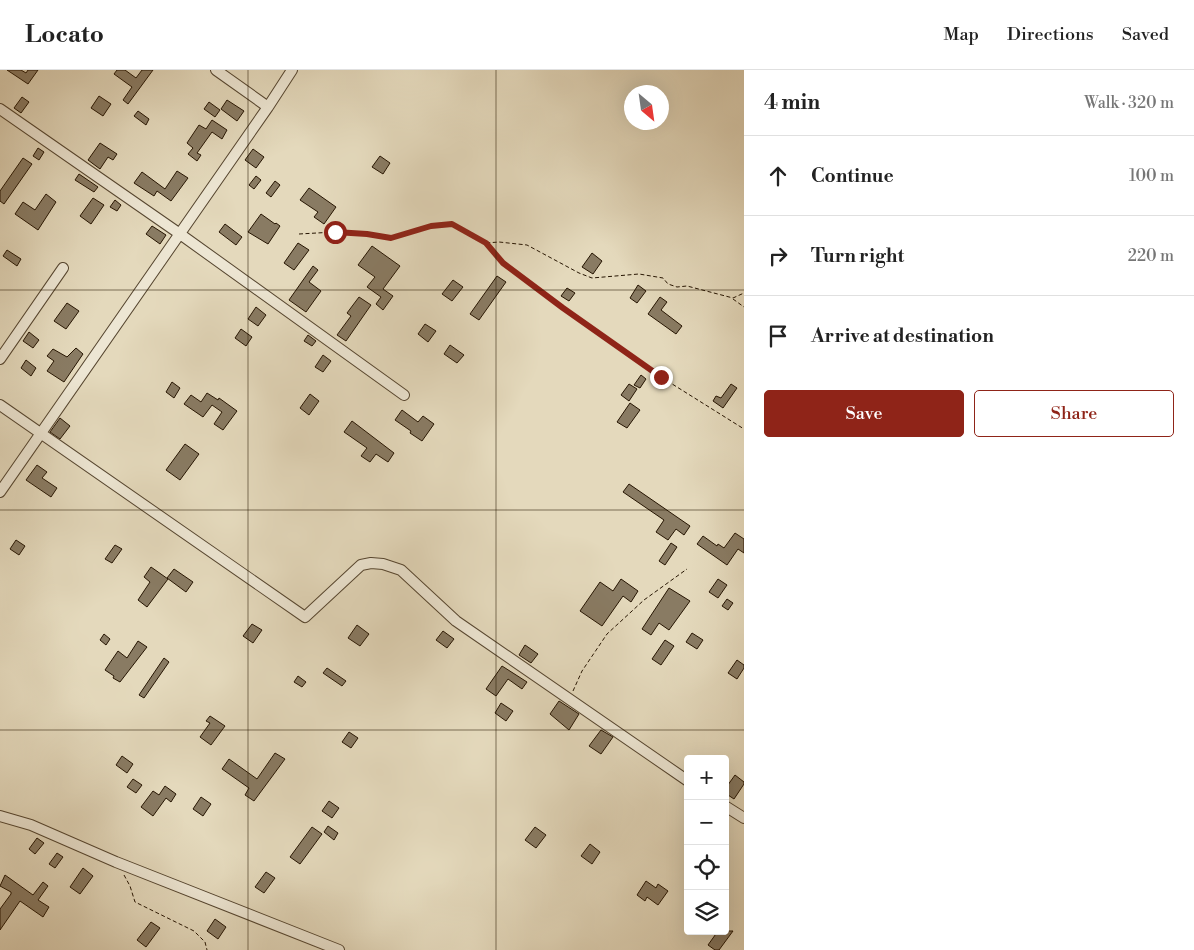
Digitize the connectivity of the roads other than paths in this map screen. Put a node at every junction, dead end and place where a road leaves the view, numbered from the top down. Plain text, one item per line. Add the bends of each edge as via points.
1 (216, 70) edge
2 (292, 70) edge
3 (268, 107) junction
4 (0, 109) edge
5 (180, 234) junction
6 (63, 268) dead end
7 (0, 359) edge
8 (404, 394) dead end
9 (0, 405) edge
10 (42, 434) junction
11 (0, 492) edge
12 (684, 778) edge
13 (729, 809) edge
14 (0, 816) edge
15 (744, 818) edge
16 (339, 950) edge

1 - 3 street
2 - 3 street
3 - 5 street
4 - 5 street
5 - 8 street
5 - 10 street
6 - 7 street
9 - 10 street
10 - 11 street
10 - 12 street via 305,617 360,565 383,564 401,570 456,621
13 - 15 street
14 - 16 street via 31,825

